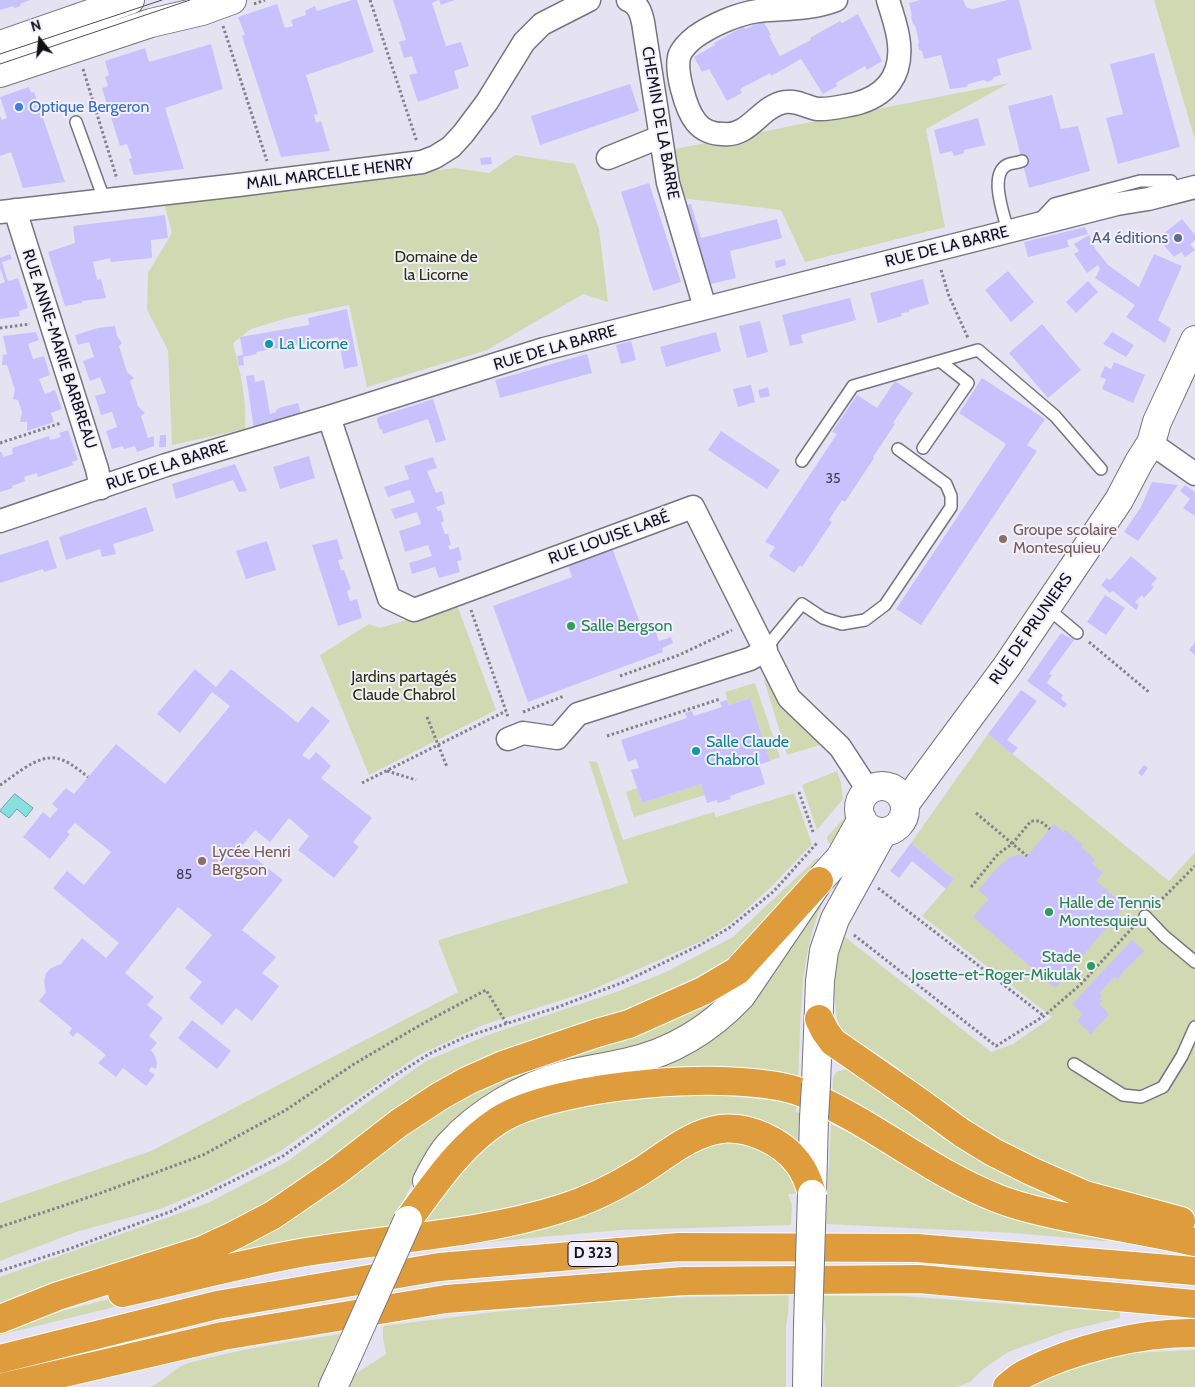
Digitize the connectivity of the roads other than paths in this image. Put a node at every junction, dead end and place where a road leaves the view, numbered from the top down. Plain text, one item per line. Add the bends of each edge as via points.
1 (130, 0) edge
2 (232, 0) edge
3 (589, 0) edge
4 (628, 0) edge
5 (836, 0) edge
6 (888, 0) edge
7 (0, 45) edge
8 (0, 73) edge
9 (76, 122) dead end
10 (660, 138) junction
11 (608, 158) dead end
12 (1022, 161) dead end
13 (1195, 173) edge
14 (1170, 181) junction
15 (1195, 187) edge
16 (104, 199) junction
17 (1117, 204) junction
18 (8, 211) edge
19 (1032, 226) junction
20 (1008, 232) junction
21 (704, 308) junction
22 (1195, 340) edge
23 (940, 361) junction
24 (329, 417) junction
25 (1151, 443) junction
26 (923, 448) dead end
27 (898, 449) dead end
28 (802, 461) dead end
29 (1101, 469) dead end
30 (1195, 474) edge
31 (101, 488) junction
32 (0, 521) edge
33 (1046, 607) junction
34 (1077, 633) road end
35 (766, 650) junction
36 (508, 739) dead end
37 (868, 790) junction
38 (900, 797) junction
39 (872, 826) junction
40 (819, 881) junction
41 (1145, 916) road end
42 (1195, 962) edge
43 (819, 1019) junction
44 (1195, 1026) edge
45 (1074, 1064) dead end
46 (812, 1194) junction
47 (408, 1220) junction
48 (1195, 1225) edge
49 (1195, 1242) edge
50 (1195, 1271) edge
51 (1195, 1304) edge
52 (0, 1320) edge
53 (1195, 1332) edge
54 (0, 1359) edge
55 (4, 1387) edge
56 (333, 1387) edge
57 (807, 1387) edge
58 (1008, 1387) edge

1 - 7 street
2 - 8 street
3 - 16 street, MAIL MARCELLE HENRY via 542,24 524,42 463,134 435,157 386,168
4 - 10 street, CHEMIN DE LA BARRE via 637,6 643,22
5 - 6 street via 820,6 757,11 736,17 694,38 682,49 678,62 683,92 696,122 712,132 734,134 766,110 784,102 817,109 835,108 862,102 882,92 893,80 900,55
9 - 16 lane
10 - 11 street
10 - 21 street, CHEMIN DE LA BARRE via 668,183
12 - 20 lane via 1001,170 997,183
13 - 14 street, RUE DE LA BARRE
14 - 17 street, RUE DE LA BARRE
14 - 19 lane via 1140,181 1054,204
15 - 17 street, RUE DE LA BARRE
16 - 18 street, MAIL MARCELLE HENRY
17 - 19 street, RUE DE LA BARRE
18 - 31 street, RUE ANNE-MARIE BARBREAU via 86,435
19 - 20 street, RUE DE LA BARRE
20 - 21 street, RUE DE LA BARRE
21 - 24 street, RUE DE LA BARRE via 544,349
22 - 25 street, RUE DE PRUNIERS
23 - 26 lane via 968,382
23 - 28 lane via 853,386
23 - 29 lane via 978,350 1055,416
24 - 31 street, RUE DE LA BARRE via 166,465
24 - 35 street, RUE LOUISE LABÉ via 389,598 414,610 693,507
25 - 30 street
25 - 33 street, RUE DE PRUNIERS via 1119,500
27 - 35 lane via 946,484 952,496 951,507 885,605 864,620 842,624 823,618 802,604
31 - 32 street, RUE DE LA BARRE
33 - 34 lane
33 - 38 street, RUE DE PRUNIERS via 1007,666 924,778
35 - 36 street via 750,659 578,714 557,738 522,733
35 - 37 street, RUE LOUISE LABÉ via 789,698 840,747
37 - 38 street via 889,787
37 - 39 street via 860,801 859,814
38 - 39 street via 904,816 898,825 894,829
39 - 40 street
39 - 43 street via 843,926 822,959
40 - 47 street via 741,996 718,1019 686,1041 659,1053 566,1075 503,1101 448,1146
40 - 52 highway via 737,970 703,991 629,1024 503,1065 467,1081 399,1122 338,1171 273,1215 211,1247 58,1296
41 - 42 lane
43 - 46 street, bridge
43 - 48 highway via 833,1042 993,1152 1085,1195
44 - 45 lane via 1163,1087 1142,1098 1123,1095
46 - 52 highway via 805,1173 792,1155 780,1146 751,1132 721,1129 701,1134 617,1185 564,1208 479,1229 296,1254
46 - 57 street, bridge
47 - 49 highway via 449,1165 485,1130 509,1115 538,1103 580,1093 695,1081 764,1084 803,1093 953,1178 1002,1200 1048,1213
47 - 56 street, bridge
50 - 54 highway, D 323 via 916,1248 679,1247 439,1267 217,1305
51 - 55 highway, D 323 via 919,1279 684,1281 446,1299 223,1336
53 - 58 highway via 1139,1338 1078,1351 1025,1374

